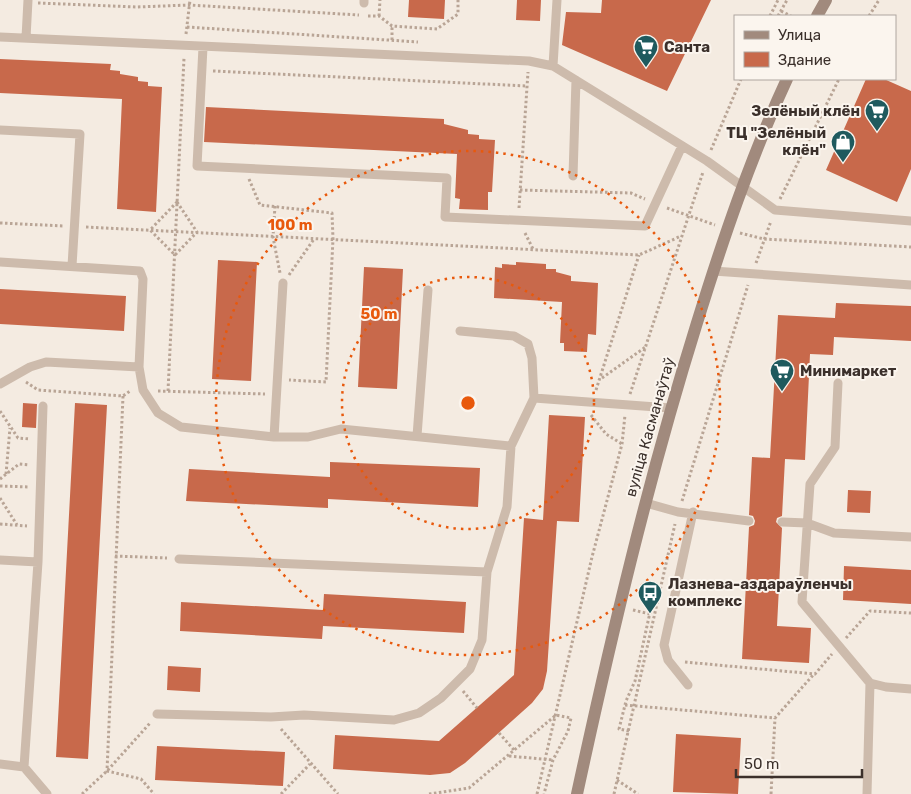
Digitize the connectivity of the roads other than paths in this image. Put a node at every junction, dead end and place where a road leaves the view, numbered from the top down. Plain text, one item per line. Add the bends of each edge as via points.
1 (557, 0) edge
2 (826, 0) edge
3 (28, 2) edge
4 (818, 15) edge
5 (0, 37) edge
6 (26, 38) junction
7 (203, 48) junction
8 (553, 66) junction
9 (576, 80) junction
10 (787, 80) edge
11 (0, 130) edge
12 (682, 146) junction
13 (573, 176) dead end
14 (742, 185) junction
15 (911, 221) edge
16 (0, 262) edge
17 (72, 266) junction
18 (713, 271) junction
19 (282, 283) road end
20 (911, 285) edge
21 (428, 290) dead end
22 (460, 331) dead end
23 (139, 367) junction
24 (838, 383) dead end
25 (0, 384) edge
26 (534, 398) junction
27 (43, 406) dead end
28 (670, 408) junction
29 (417, 436) junction
30 (274, 437) junction
31 (511, 446) junction
32 (646, 503) junction
33 (693, 512) junction
34 (749, 521) dead end
35 (782, 522) dead end
36 (807, 523) junction
37 (911, 537) edge
38 (179, 559) road end
39 (0, 560) edge
40 (38, 562) junction
41 (487, 572) junction
42 (870, 683) junction
43 (688, 685) dead end
44 (911, 689) edge
45 (158, 714) road end
46 (0, 764) edge
47 (24, 767) junction
48 (47, 794) edge
49 (577, 794) edge
50 (867, 794) edge

1 - 8 lane
2 - 4 street
3 - 6 lane
5 - 6 lane
6 - 7 lane
7 - 8 lane via 528,61
7 - 12 lane via 197,166 447,178 445,217 645,226
8 - 9 lane
9 - 12 lane
9 - 13 lane
10 - 14 street, вуліца Касманаўтаў
11 - 17 lane via 80,134
12 - 14 lane
14 - 15 lane via 775,210
14 - 18 street, вуліца Касманаўтаў
16 - 17 lane
17 - 23 lane via 140,271
18 - 20 lane
18 - 28 street, вуліца Касманаўтаў
19 - 30 lane
21 - 29 lane
22 - 26 lane via 514,336 528,344
23 - 25 lane via 46,362
23 - 30 lane via 142,390 158,413 181,428
24 - 36 lane via 835,447 810,484
26 - 28 lane
26 - 31 lane
27 - 40 lane
28 - 32 street, вуліца Касманаўтаў
29 - 30 lane via 341,429 308,437
29 - 31 lane
31 - 41 lane via 507,507
32 - 33 lane via 678,512
32 - 49 street, вуліца Касманаўтаў
33 - 34 lane
33 - 43 lane via 664,645 668,660
35 - 36 lane
36 - 37 lane via 834,533
36 - 42 lane via 802,602
38 - 41 lane
39 - 40 lane
40 - 47 lane
41 - 45 lane via 482,640 470,669 441,698 419,713 394,720 304,715
42 - 44 lane
42 - 50 lane
46 - 47 lane
47 - 48 lane

